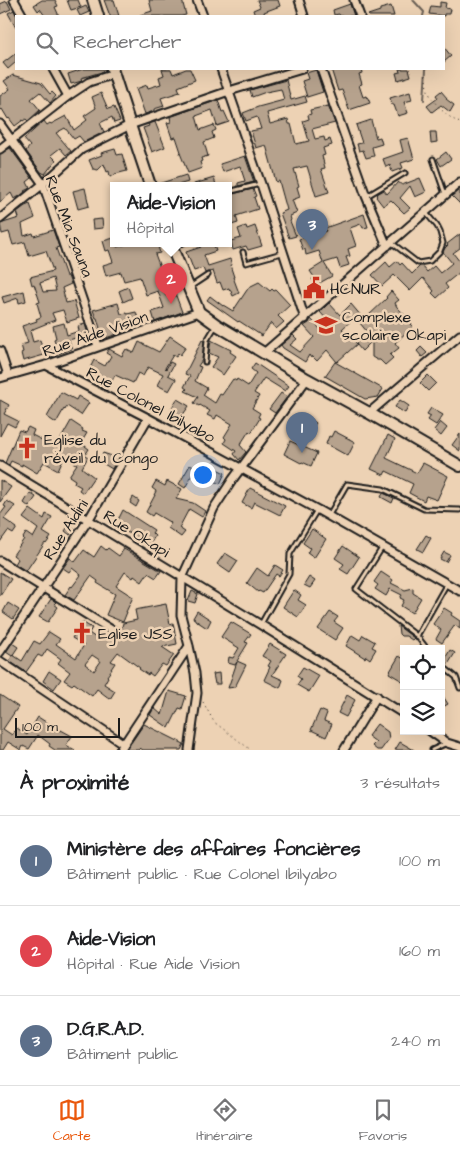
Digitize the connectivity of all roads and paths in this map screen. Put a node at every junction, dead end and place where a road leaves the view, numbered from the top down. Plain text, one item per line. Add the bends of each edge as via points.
1 (14, 0) edge
2 (93, 0) edge
3 (198, 0) edge
4 (299, 0) edge
5 (354, 0) edge
6 (23, 15) edge
7 (98, 15) edge
8 (203, 15) edge
9 (304, 15) edge
10 (360, 15) edge
11 (54, 70) edge
12 (221, 70) edge
13 (299, 70) edge
14 (321, 70) edge
15 (113, 72) edge
16 (426, 75) dead end
17 (229, 91) junction
18 (68, 96) junction
19 (460, 123) edge
20 (0, 124) edge
21 (130, 125) junction
22 (11, 140) junction
23 (0, 149) edge
24 (433, 159) dead end
25 (405, 172) dead end
26 (149, 182) edge
27 (460, 182) edge
28 (43, 184) junction
29 (261, 184) junction
30 (232, 191) edge
31 (445, 195) junction
32 (366, 196) junction
33 (426, 213) junction
34 (0, 219) edge
35 (390, 244) junction
36 (172, 247) edge
37 (243, 252) dead end
38 (283, 253) junction
39 (208, 275) dead end
40 (189, 287) junction
41 (199, 312) junction
42 (304, 319) junction
43 (217, 325) junction
44 (460, 335) edge
45 (98, 346) junction
46 (0, 351) edge
47 (264, 353) junction
48 (205, 362) dead end
49 (46, 365) junction
50 (8, 376) junction
51 (0, 378) edge
52 (307, 379) junction
53 (369, 413) junction
54 (148, 418) junction
55 (0, 466) edge
56 (460, 466) edge
57 (242, 469) junction
58 (318, 510) junction
59 (460, 510) edge
60 (328, 516) junction
61 (89, 519) junction
62 (382, 548) junction
63 (0, 561) edge
64 (182, 578) junction
65 (447, 584) junction
66 (43, 588) junction
67 (460, 591) edge
68 (261, 625) junction
69 (115, 632) dead end
70 (417, 636) junction
71 (423, 645) edge
72 (189, 646) junction
73 (0, 652) edge
74 (0, 662) edge
75 (445, 669) edge
76 (460, 688) edge
77 (197, 693) junction
78 (377, 696) junction
79 (400, 711) edge
80 (436, 735) edge
81 (447, 742) junction
82 (122, 747) edge
83 (460, 747) edge
84 (188, 750) edge
85 (251, 750) edge
86 (344, 750) edge
87 (432, 750) edge

1 - 6 street
2 - 7 street
3 - 8 street
4 - 9 street
5 - 10 street
11 - 18 street
12 - 17 street
13 - 17 street
14 - 32 street
15 - 18 street
15 - 21 street
16 - 19 path via 426,88 433,100
17 - 21 street
17 - 29 street
18 - 22 street
20 - 22 street, Rue Mia Sauna
21 - 26 street
21 - 28 street via 82,149
22 - 23 street
22 - 28 street, Rue Mia Sauna
24 - 31 lane
25 - 32 lane
27 - 31 street
28 - 34 street
28 - 45 street, Rue Mia Sauna
29 - 30 lane
29 - 38 street
31 - 33 street
32 - 35 street
33 - 35 street
33 - 35 lane via 437,226 443,243 430,262 418,263
35 - 42 street
36 - 40 street
37 - 38 lane via 246,264
38 - 42 street
39 - 40 lane
40 - 41 street
41 - 43 street
41 - 45 street, Rue Aide Vision
42 - 47 street
43 - 47 street
43 - 48 lane via 207,340
44 - 53 street
45 - 49 street, Rue Aide Vision
46 - 50 street
47 - 52 street
49 - 50 street, Rue Aide Vision
49 - 54 street, Rue Colonel Ibilyabo
50 - 51 street, Rue Aide Vision
52 - 53 street
52 - 57 street
53 - 56 street
54 - 57 street, Rue Colonel Ibilyabo
54 - 61 street, Rue Aidini
55 - 61 street, Rue Okapi
57 - 58 street, Rue Colonel Ibilyabo
57 - 64 street via 214,508
58 - 60 street, Rue Colonel Ibilyabo
58 - 68 lane via 290,554 289,574
59 - 60 lane via 424,509 383,489 347,484
60 - 62 street, Rue Colonel Ibilyabo
61 - 64 street, Rue Okapi
61 - 66 street, Rue Aidini
62 - 65 street, Rue Colonel Ibilyabo
62 - 70 lane via 356,589
63 - 66 street
64 - 68 street, Rue Okapi
64 - 72 street via 182,615
65 - 67 street, Rue Colonel Ibilyabo
65 - 70 lane
66 - 69 street
66 - 73 street, Rue Aidini
68 - 78 street, Rue Okapi
70 - 71 lane
72 - 77 street
72 - 82 street
74 - 82 street
75 - 76 lane via 456,677
77 - 84 street
77 - 85 path via 214,722
78 - 79 street, Rue Okapi
78 - 86 street
80 - 81 street
81 - 83 street
81 - 87 lane

